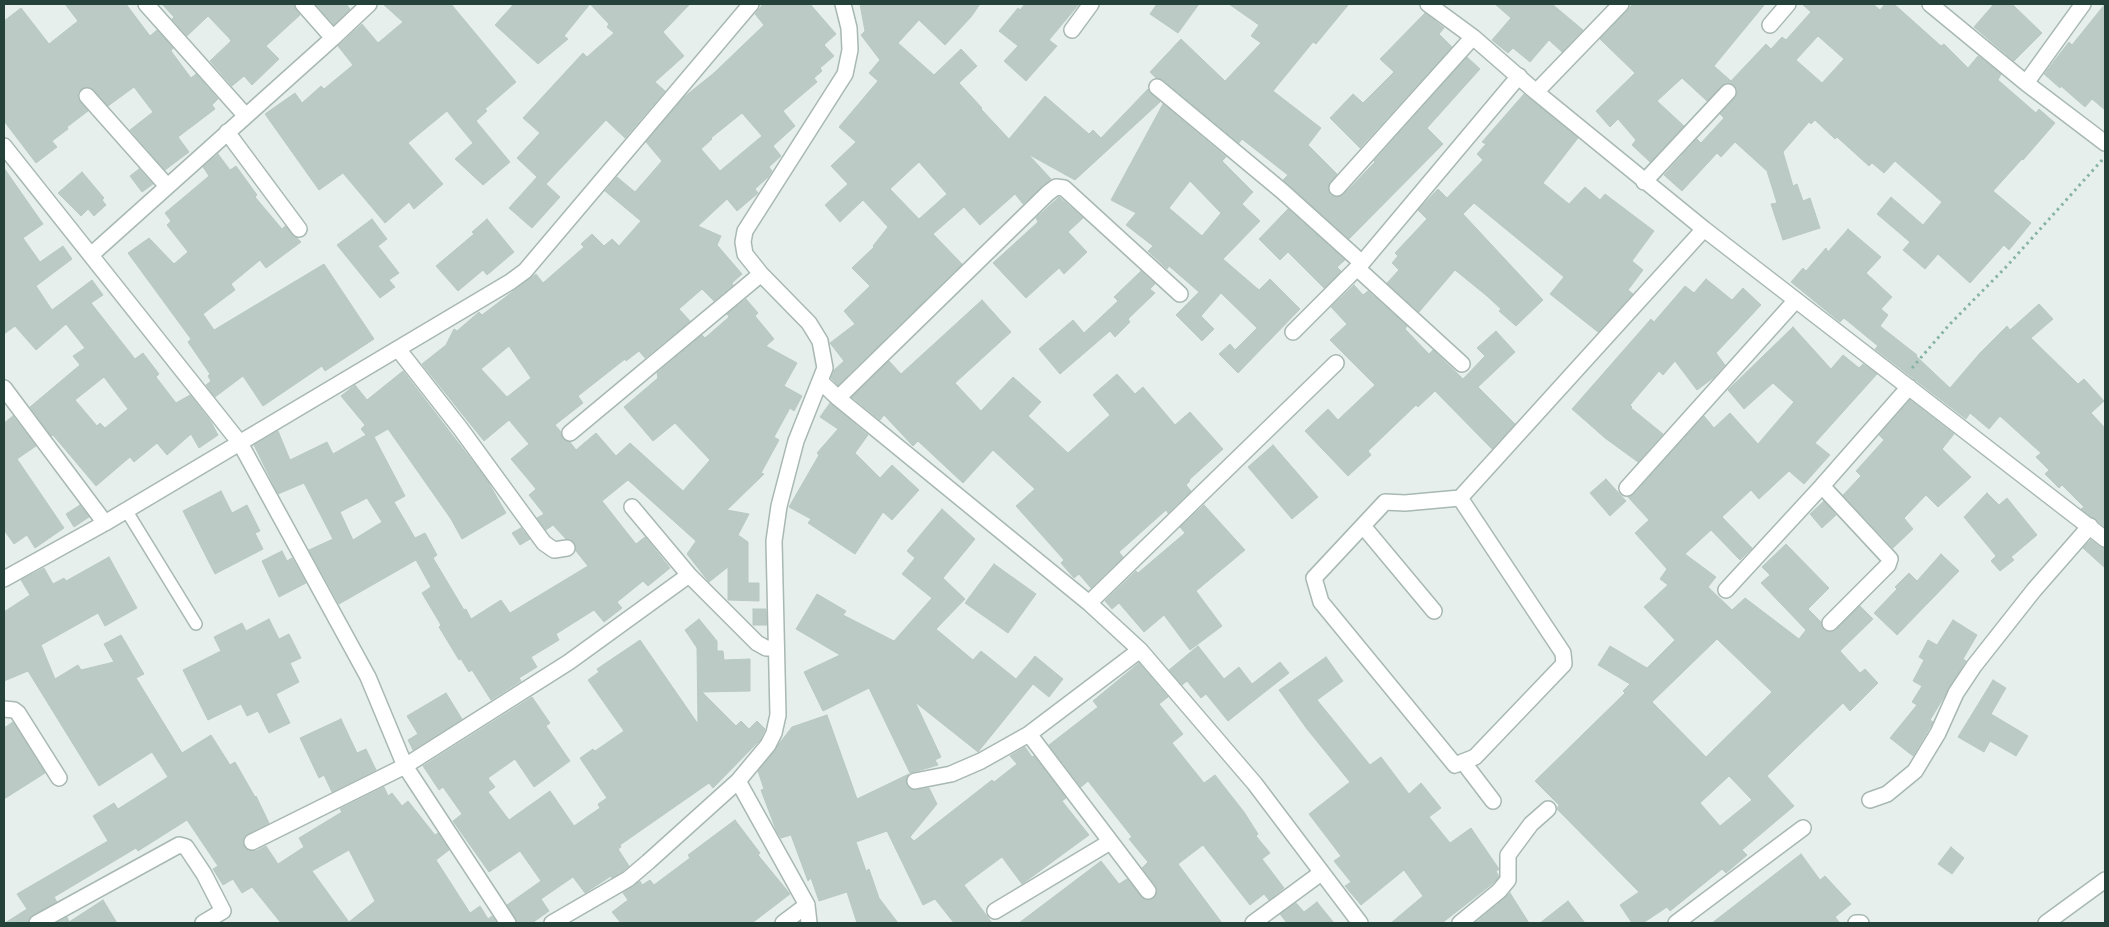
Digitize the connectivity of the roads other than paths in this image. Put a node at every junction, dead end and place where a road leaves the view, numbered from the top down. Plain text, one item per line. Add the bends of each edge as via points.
1 (146, 4) edge
2 (304, 4) edge
3 (369, 4) edge
4 (750, 4) edge
5 (843, 4) edge
6 (1091, 4) edge
7 (1428, 4) edge
8 (1621, 4) edge
9 (1788, 4) edge
10 (1930, 4) edge
11 (2083, 4) edge
12 (1770, 26) dead end
13 (1072, 30) dead end
14 (1473, 37) junction
15 (333, 38) junction
16 (1519, 76) junction
17 (2026, 83) junction
18 (1157, 87) dead end
19 (1536, 92) junction
20 (1728, 92) dead end
21 (87, 96) dead end
22 (246, 116) junction
23 (227, 132) junction
24 (2105, 143) edge
25 (4, 146) edge
26 (1644, 182) junction
27 (167, 186) junction
28 (1337, 188) dead end
29 (299, 229) dead end
30 (1704, 229) junction
31 (91, 255) junction
32 (1360, 265) junction
33 (761, 274) junction
34 (1180, 294) dead end
35 (1796, 300) junction
36 (1293, 332) dead end
37 (398, 349) junction
38 (1336, 363) dead end
39 (1462, 364) dead end
40 (821, 382) junction
41 (1909, 387) junction
42 (4, 388) edge
43 (838, 398) junction
44 (570, 433) dead end
45 (240, 443) junction
46 (1822, 486) junction
47 (1627, 488) dead end
48 (1460, 498) junction
49 (632, 507) dead end
50 (126, 510) junction
51 (105, 523) junction
52 (1363, 526) junction
53 (2090, 526) junction
54 (2105, 538) edge
55 (567, 548) dead end
56 (689, 575) junction
57 (4, 579) edge
58 (1726, 590) dead end
59 (1089, 603) junction
60 (1434, 610) dead end
61 (1830, 623) dead end
62 (196, 624) dead end
63 (775, 648) junction
64 (1140, 650) junction
65 (4, 709) edge
66 (1029, 734) junction
67 (1464, 763) junction
68 (405, 766) junction
69 (59, 778) dead end
70 (915, 780) dead end
71 (738, 781) junction
72 (1493, 800) dead end
73 (1870, 800) dead end
74 (1548, 809) dead end
75 (1803, 828) dead end
76 (252, 842) dead end
77 (1110, 842) junction
78 (1321, 873) junction
79 (2105, 880) edge
80 (1148, 891) dead end
81 (807, 905) junction
82 (995, 911) dead end
83 (226, 917) edge
84 (37, 923) edge
85 (203, 923) edge
86 (508, 923) edge
87 (552, 923) edge
88 (783, 923) edge
89 (809, 923) edge
90 (1253, 923) edge
91 (1360, 923) edge
92 (1460, 923) edge
93 (1676, 923) edge
94 (1856, 923) edge
95 (1861, 923) edge
96 (2046, 923) edge

1 - 22 street
2 - 15 street
3 - 15 street
4 - 37 street via 525,271
5 - 33 street via 850,50 845,74 745,231 745,254
6 - 13 street
7 - 14 street
8 - 19 street
9 - 12 street
10 - 17 street
11 - 17 street
14 - 16 street
14 - 28 street
15 - 22 street
16 - 19 street
16 - 32 street
17 - 24 street
18 - 32 street via 1282,191
19 - 26 street
20 - 26 street
21 - 27 street
22 - 23 street
23 - 27 street
23 - 29 street
25 - 31 street
26 - 30 street
27 - 31 street
30 - 35 street
30 - 48 street
31 - 45 street
32 - 36 street
32 - 39 street
33 - 40 street via 809,323 820,341 825,368
33 - 44 street
34 - 43 street via 1064,188 1056,187
35 - 41 street
35 - 47 street
37 - 45 street
37 - 55 street via 544,543 554,550
38 - 59 street
40 - 43 street
40 - 63 street via 796,441 779,506 774,541
41 - 46 street
41 - 53 street
42 - 51 street
43 - 59 street
45 - 50 street
45 - 68 street via 368,677
46 - 58 street
46 - 61 street via 1890,559 1888,565
48 - 52 street via 1385,502
48 - 67 street via 1563,653 1564,664 1475,757
49 - 56 street
50 - 51 street
50 - 62 lane
51 - 57 street
52 - 60 street
52 - 67 street via 1314,578 1321,602 1455,765
53 - 54 street
53 - 73 street via 1974,666 1915,771 1887,794
56 - 63 street via 757,643
56 - 68 street via 568,662
59 - 64 street
63 - 71 street via 778,715 774,733
64 - 66 street
64 - 78 street via 1255,784
65 - 69 street via 18,713
66 - 70 street via 951,774
66 - 77 street
67 - 72 street
68 - 76 street
68 - 86 street
71 - 81 street
71 - 87 street via 628,879
74 - 92 street via 1531,824 1508,855 1508,880
75 - 93 street
77 - 80 street
77 - 82 street
78 - 90 street
78 - 91 street
79 - 96 street
81 - 88 street
81 - 89 street
83 - 84 street via 204,874 186,847 179,845
83 - 85 street
94 - 95 street

